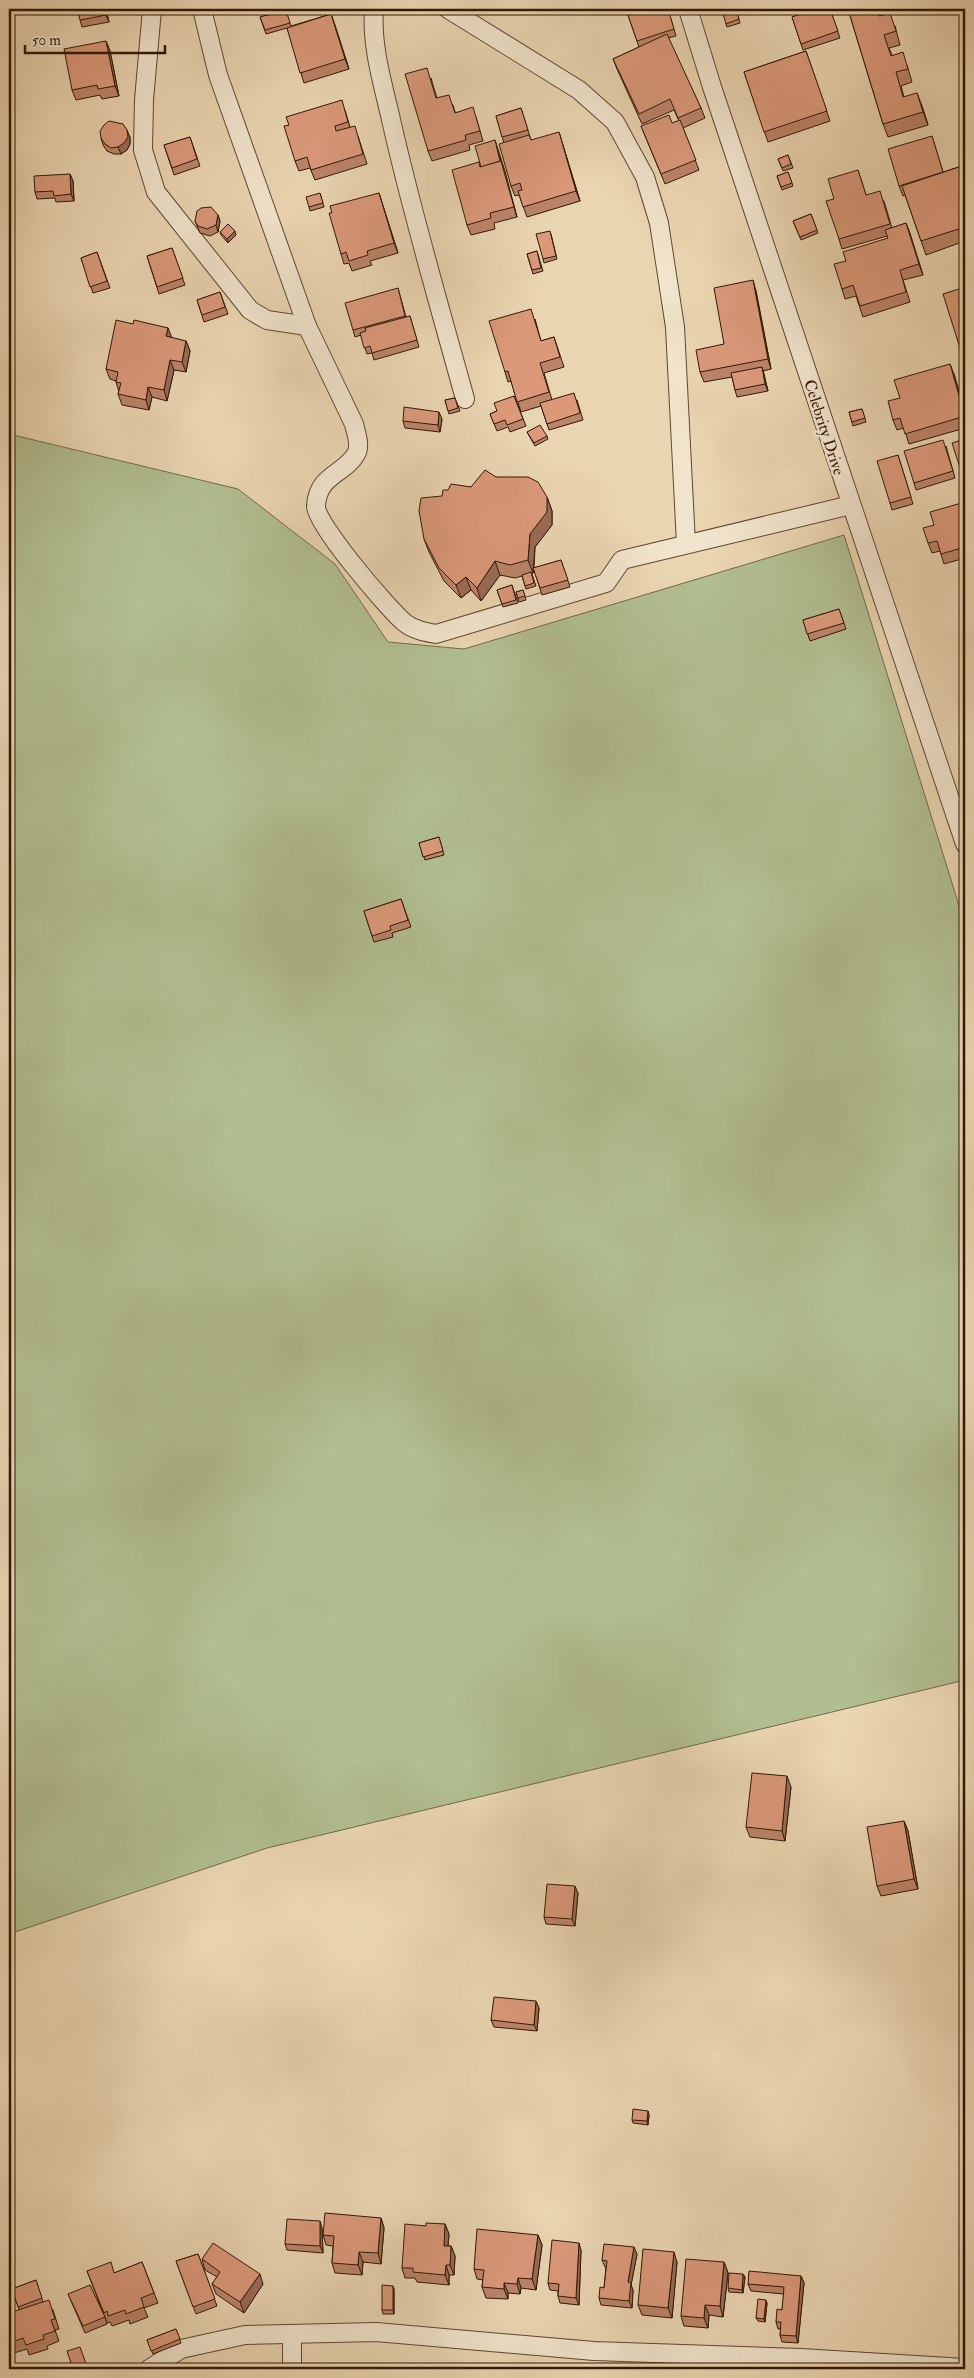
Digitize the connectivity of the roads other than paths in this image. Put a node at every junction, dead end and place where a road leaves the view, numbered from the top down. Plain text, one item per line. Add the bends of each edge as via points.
1 (152, 9) edge
2 (202, 9) edge
3 (374, 9) edge
4 (448, 9) edge
5 (688, 9) edge
6 (307, 326) junction
7 (465, 399) dead end
8 (851, 506) junction
9 (686, 544) junction
10 (965, 844) edge
11 (292, 2334) junction
12 (965, 2368) edge
13 (149, 2369) edge
14 (292, 2369) edge

1 - 6 street via 143,150 156,192 250,310 267,320
2 - 6 street via 218,75
3 - 7 street via 377,59 406,186
4 - 9 street via 579,90 615,122 645,177 659,223 675,327
5 - 8 street, Celebrity Drive
6 - 9 street via 358,438 357,453 317,493 315,509 341,551 404,622 420,632 436,634 606,583 622,560
8 - 9 street
8 - 10 street, Celebrity Drive
11 - 12 street via 376,2332 594,2351
11 - 13 street via 245,2335 181,2349
11 - 14 street

